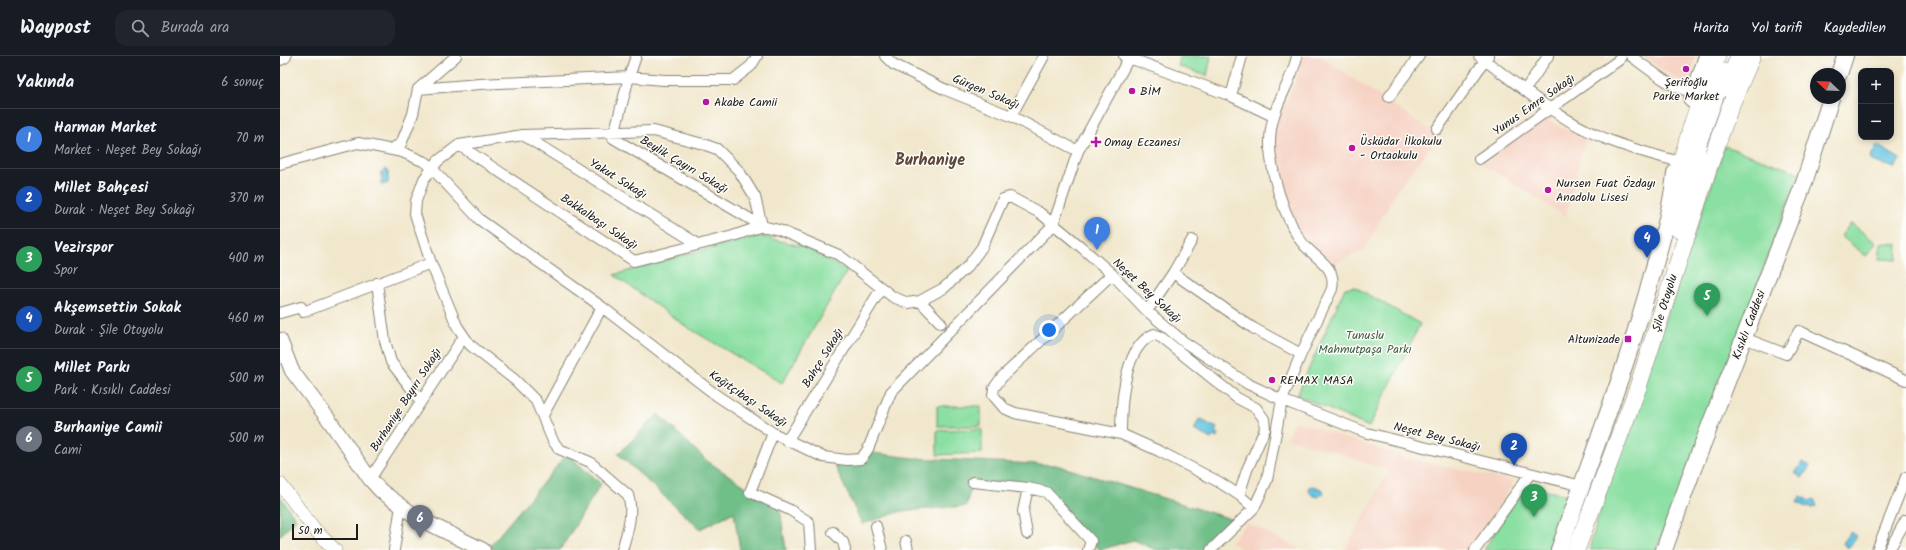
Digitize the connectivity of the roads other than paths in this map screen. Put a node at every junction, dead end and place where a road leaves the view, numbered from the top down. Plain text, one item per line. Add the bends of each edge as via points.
1 (284, 56) edge
2 (456, 56) edge
3 (636, 56) edge
4 (757, 56) edge
5 (1242, 56) edge
6 (1297, 56) edge
7 (1419, 56) edge
8 (1548, 56) edge
9 (1621, 56) edge
10 (1631, 56) edge
11 (1707, 56) edge
12 (1717, 56) edge
13 (1729, 56) edge
14 (1739, 56) edge
15 (1752, 56) edge
16 (1845, 56) edge
17 (886, 57) edge
18 (1128, 57) edge
19 (1484, 57) edge
20 (280, 58) edge
21 (1042, 59) edge
22 (1841, 68) edge
23 (628, 77) junction
24 (1699, 80) junction
25 (418, 89) junction
26 (1525, 90) junction
27 (1231, 96) junction
28 (1388, 97) dead end
29 (1830, 104) edge
30 (1551, 109) junction
31 (1011, 116) junction
32 (1273, 116) junction
33 (1437, 129) dead end
34 (614, 131) junction
35 (523, 135) junction
36 (459, 145) junction
37 (390, 149) junction
38 (1078, 151) junction
39 (1479, 159) dead end
40 (1676, 161) junction
41 (280, 164) edge
42 (431, 169) junction
43 (1674, 186) junction
44 (1053, 224) junction
45 (762, 226) junction
46 (1192, 240) dead end
47 (698, 244) junction
48 (1673, 246) junction
49 (431, 263) junction
50 (1173, 273) junction
51 (1112, 274) junction
52 (377, 283) junction
53 (881, 289) junction
54 (920, 301) junction
55 (602, 307) junction
56 (1147, 311) junction
57 (280, 313) edge
58 (941, 323) dead end
59 (464, 336) junction
60 (1744, 338) junction
61 (280, 340) edge
62 (1301, 354) junction
63 (1906, 380) edge
64 (1282, 400) junction
65 (421, 401) junction
66 (543, 415) junction
67 (773, 434) junction
68 (1121, 434) junction
69 (787, 441) junction
70 (1530, 474) junction
71 (1906, 477) edge
72 (370, 479) junction
73 (973, 482) dead end
74 (280, 484) edge
75 (1582, 486) junction
76 (1028, 488) junction
77 (1239, 495) junction
78 (401, 506) junction
79 (1254, 508) junction
80 (1592, 510) junction
81 (1906, 520) edge
82 (876, 526) dead end
83 (833, 532) dead end
84 (1027, 534) dead end
85 (335, 550) edge
86 (394, 550) edge
87 (483, 550) edge
88 (622, 550) edge
89 (811, 550) edge
90 (845, 550) edge
91 (882, 550) edge
92 (1088, 550) edge
93 (1211, 550) edge
94 (1475, 550) edge
95 (1559, 550) edge
96 (1568, 550) edge
97 (1576, 550) edge
98 (1582, 550) edge
99 (1664, 550) edge
100 (1877, 550) edge
101 (1889, 550) edge

1 - 20 main road
2 - 25 street
3 - 23 street
4 - 23 street via 751,66 733,80
5 - 27 street
6 - 32 street via 1292,76
7 - 28 street
8 - 26 street
9 - 30 street, Yunus Emre Sokağı
10 - 24 street via 1685,92 1692,90
11 - 24 main road
12 - 43 highway via 1694,119
13 - 48 highway via 1699,140
14 - 48 highway, Şile Otoyolu
15 - 80 highway, Şile Otoyolu via 1723,128 1638,387
16 - 22 main road
17 - 31 street, Gürgen Sokağı via 894,64 946,90
18 - 27 street
18 - 38 street
19 - 26 street
19 - 33 street
21 - 31 street
23 - 25 street
23 - 34 street
24 - 40 main road
25 - 37 street via 413,114 401,144
26 - 30 street
27 - 32 street
29 - 60 main road, Kısıklı Caddesi via 1804,183
30 - 39 street, Yunus Emre Sokağı
30 - 40 street via 1602,138
31 - 38 street, Gürgen Sokağı
32 - 62 street via 1271,160 1289,219 1305,247 1322,262 1334,279 1332,289
34 - 35 street
34 - 45 street, Beylik Çayırı Sokağı via 613,138
34 - 45 street via 654,131 717,149 739,171 757,204
35 - 36 street
35 - 47 street, Yakut Sokağı
36 - 42 street
36 - 47 street, Bakkalbaşı Sokağı via 634,261
37 - 41 street, Kağıtçıbaşı Sokağı via 358,143
37 - 42 street, Kağıtçıbaşı Sokağı via 427,163
38 - 44 street
40 - 43 main road
42 - 49 street via 416,200 415,214
42 - 55 street, Kağıtçıbaşı Sokağı via 480,220
43 - 75 main road via 1641,317
44 - 51 street, Neşet Bey Sokağı
44 - 54 street, Neşet Bey Sokağı via 1040,213 1010,197 1003,199 982,247 968,266 944,288
44 - 69 street, Kağıtçıbaşı Sokağı via 891,392 868,449 861,459 823,457
45 - 47 street, Bakkalbaşı Sokağı
45 - 53 street via 779,230 839,255
46 - 50 street
48 - 96 highway, Şile Otoyolu via 1646,332
49 - 52 street
49 - 59 street via 457,326
50 - 56 street
50 - 62 street via 1253,328
51 - 56 street, Neşet Bey Sokağı
51 - 68 street via 1002,377 994,388 993,395 1004,408 1015,414
52 - 57 street via 303,312 301,307
52 - 65 street via 385,341 391,362
53 - 54 street via 908,303
53 - 69 street, Bahçe Sokağı
54 - 58 street
55 - 66 street
55 - 67 street, Kağıtçıbaşı Sokağı via 716,395
56 - 64 street, Neşet Bey Sokağı via 1184,342 1248,384
59 - 65 street, Burhaniye Bayırı Sokağı
59 - 66 street via 470,345 515,380 536,401
60 - 63 street via 1786,354 1799,331
60 - 99 main road, Kısıklı Caddesi
61 - 72 main road via 292,371
62 - 64 street
64 - 70 street, Neşet Bey Sokağı via 1367,433
64 - 79 street via 1267,480
65 - 72 street, Burhaniye Bayırı Sokağı
66 - 88 street via 553,441 559,449 590,462 628,495 628,528
67 - 69 street, Kağıtçıbaşı Sokağı
67 - 89 street via 750,492 790,510 809,522
68 - 77 street via 1219,482
68 - 77 street via 1122,398 1128,369 1133,356 1146,337 1154,334 1237,398 1256,408 1264,419 1265,429
70 - 75 street, Neşet Bey Sokağı
70 - 94 street
71 - 100 street
72 - 78 main road
73 - 76 street
74 - 85 street via 315,530
75 - 95 main road
76 - 84 street via 1023,511
76 - 92 street via 1046,492 1091,541
77 - 79 street
78 - 86 street
78 - 87 main road via 418,518
79 - 93 street
80 - 97 highway, Şile Otoyolu
80 - 98 highway
81 - 101 street
82 - 91 street
83 - 90 street via 843,542

